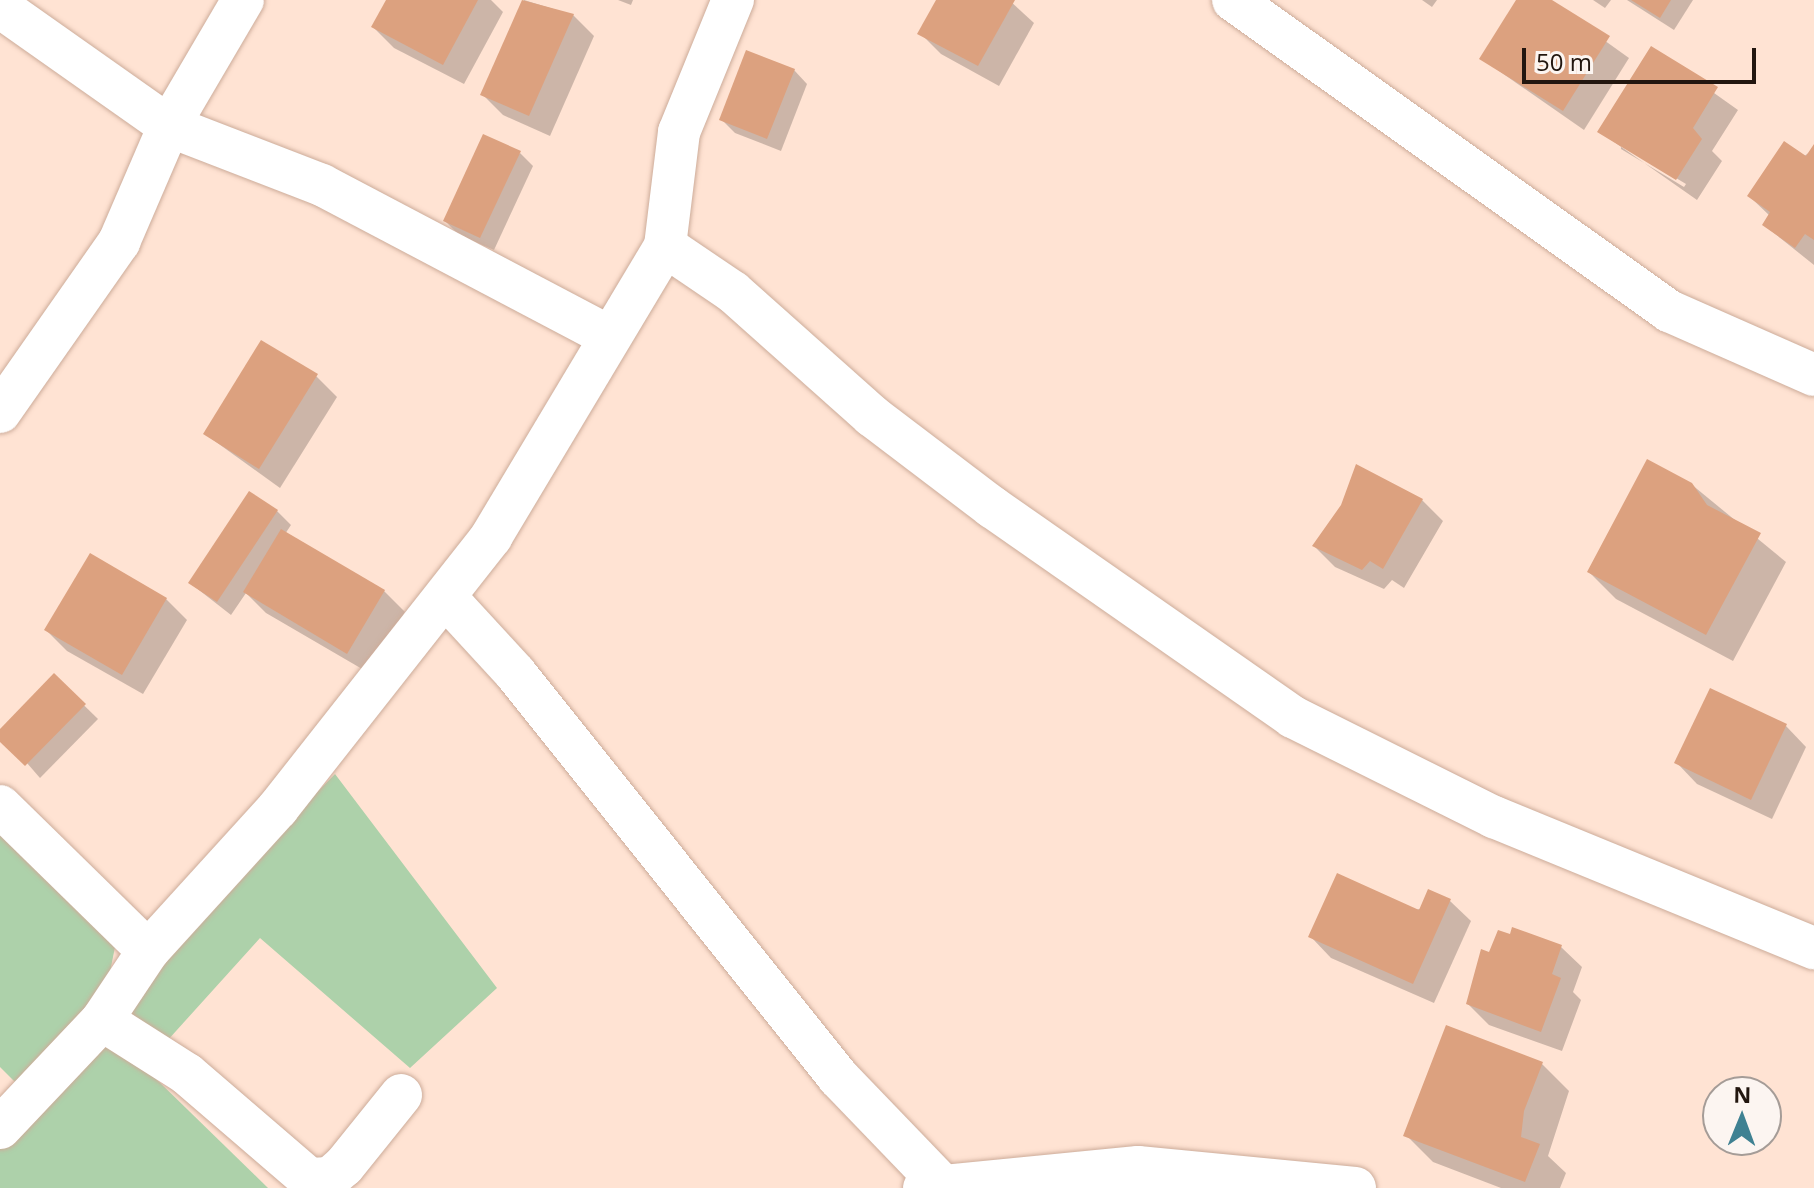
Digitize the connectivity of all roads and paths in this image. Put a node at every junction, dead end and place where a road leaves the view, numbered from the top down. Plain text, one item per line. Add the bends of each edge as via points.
1 (243, 0) edge
2 (733, 0) edge
3 (1233, 0) edge
4 (0, 7) edge
5 (169, 126) junction
6 (665, 246) junction
7 (605, 334) junction
8 (1814, 375) edge
9 (0, 412) edge
10 (448, 600) junction
11 (0, 806) edge
12 (1814, 948) edge
13 (148, 951) junction
14 (102, 1020) junction
15 (401, 1095) dead end
16 (0, 1128) edge
17 (932, 1186) edge
18 (1355, 1188) edge

1 - 5 street
2 - 6 street via 679,132
3 - 8 street via 1669,311
4 - 5 street
5 - 7 street via 322,185
5 - 9 street via 119,242
6 - 7 street
6 - 12 street via 733,292 872,416 992,507 1293,717 1494,817
7 - 10 street
10 - 13 street
10 - 17 street via 516,674 838,1077
11 - 13 street
13 - 14 street
14 - 15 street via 187,1074 309,1179 330,1178 344,1166
14 - 16 street
17 - 18 street via 1138,1167

